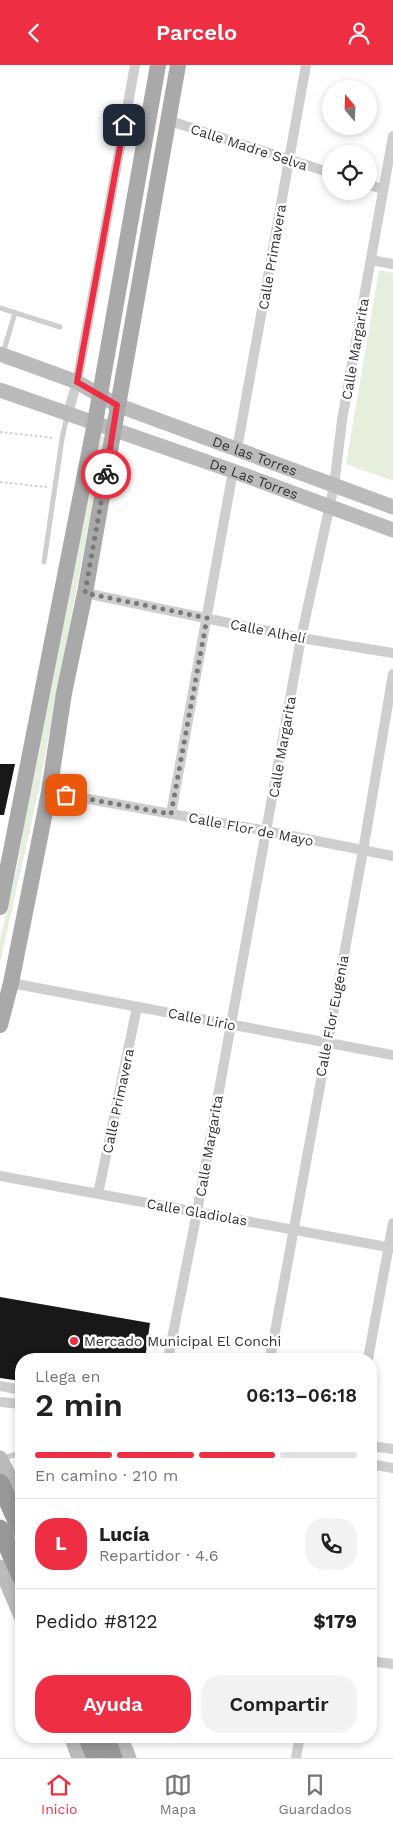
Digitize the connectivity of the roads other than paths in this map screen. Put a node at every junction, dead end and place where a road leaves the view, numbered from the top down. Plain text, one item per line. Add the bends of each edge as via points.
1 (135, 65) edge
2 (158, 65) edge
3 (178, 65) edge
4 (306, 65) edge
5 (167, 121) junction
6 (393, 135) edge
7 (289, 159) junction
8 (322, 170) edge
9 (377, 187) edge
10 (383, 189) junction
11 (371, 260) junction
12 (393, 264) edge
13 (0, 308) edge
14 (15, 313) junction
15 (60, 327) dead end
16 (1, 354) edge
17 (77, 382) junction
18 (0, 390) edge
19 (99, 395) junction
20 (117, 405) junction
21 (68, 413) junction
22 (94, 423) junction
23 (114, 429) junction
24 (237, 449) junction
25 (233, 471) junction
26 (334, 486) junction
27 (329, 506) junction
28 (393, 507) edge
29 (393, 530) edge
30 (44, 562) dead end
31 (85, 593) junction
32 (207, 618) junction
33 (301, 638) junction
34 (393, 653) edge
35 (393, 674) edge
36 (49, 792) junction
37 (171, 814) junction
38 (267, 831) junction
39 (363, 851) junction
40 (393, 857) edge
41 (0, 907) edge
42 (11, 983) junction
43 (138, 1007) junction
44 (231, 1024) junction
45 (0, 1025) edge
46 (326, 1042) junction
47 (393, 1055) edge
48 (0, 1176) edge
49 (98, 1194) junction
50 (197, 1212) junction
51 (393, 1223) edge
52 (293, 1230) junction
53 (391, 1248) edge
54 (169, 1353) edge
55 (271, 1353) edge
56 (369, 1353) edge
57 (0, 1386) edge
58 (15, 1388) edge
59 (0, 1402) edge
60 (15, 1404) edge
61 (377, 1447) edge
62 (393, 1449) edge
63 (15, 1455) edge
64 (0, 1459) edge
65 (377, 1465) edge
66 (393, 1468) edge
67 (0, 1483) edge
68 (15, 1488) edge
69 (15, 1514) edge
70 (15, 1517) edge
71 (0, 1522) edge
72 (0, 1529) edge
73 (15, 1563) edge
74 (0, 1567) edge
75 (15, 1602) edge
76 (377, 1662) edge
77 (393, 1664) edge
78 (73, 1743) edge
79 (91, 1743) edge
80 (107, 1743) edge
81 (123, 1743) edge
82 (299, 1743) edge
83 (80, 1758) edge
84 (96, 1758) edge
85 (113, 1758) edge
86 (129, 1758) edge
87 (296, 1758) edge

1 - 17 street
2 - 19 main road
3 - 5 main road
4 - 7 street, Calle Primavera
5 - 7 street, Calle Madre Selva
5 - 20 main road
6 - 10 street, Calle Margarita
7 - 8 street, Calle Madre Selva
7 - 24 street, Calle Primavera
9 - 10 street
10 - 11 street, Calle Margarita
11 - 12 street
11 - 26 street, Calle Margarita via 342,420
13 - 14 lane
14 - 15 lane
14 - 16 lane
16 - 17 street, De las Torres
17 - 19 street, De las Torres
17 - 21 street
18 - 21 street, De Las Torres
19 - 20 street, De las Torres
19 - 22 main road
20 - 23 main road
20 - 24 street, De las Torres
21 - 22 street, De Las Torres
21 - 30 lane
22 - 23 street, De Las Torres
22 - 41 main road
23 - 25 street, De Las Torres
23 - 31 main road
24 - 26 street, De las Torres
25 - 27 street, De Las Torres
25 - 32 street
26 - 27 street, Calle Margarita
26 - 28 street, De las Torres
27 - 29 street, De Las Torres
27 - 33 street, Calle Margarita
31 - 32 street, Calle Alhelí
31 - 36 main road via 64,693
32 - 33 street, Calle Alhelí
32 - 37 street
33 - 34 street, Calle Alhelí
33 - 38 street, Calle Margarita
35 - 39 street, Calle Flor Eugenia
36 - 37 street, Calle Flor de Mayo
36 - 42 main road
37 - 38 street, Calle Flor de Mayo
38 - 39 street, Calle Flor de Mayo
38 - 44 street, Calle Margarita
39 - 40 street, Calle Flor de Mayo
39 - 46 street, Calle Flor Eugenia
42 - 43 street, Calle Lirio
42 - 45 main road
43 - 44 street, Calle Lirio
43 - 49 street, Calle Primavera
44 - 46 street, Calle Lirio
44 - 50 street, Calle Margarita
46 - 47 street, Calle Lirio
46 - 52 street, Calle Flor Eugenia
48 - 49 street, Calle Gladiolas
49 - 50 street, Calle Gladiolas
50 - 52 street, Calle Gladiolas
50 - 54 street, Calle Margarita
51 - 53 street
52 - 53 street, Calle Gladiolas
52 - 55 street, Calle Flor Eugenia
53 - 56 street
57 - 58 street
59 - 60 street
61 - 62 street
63 - 64 lane
64 - 68 street
65 - 66 street
67 - 70 highway, bridge
69 - 71 street
72 - 73 highway
74 - 75 street
76 - 77 street
78 - 83 street
79 - 84 highway
80 - 85 highway
81 - 86 street
82 - 87 street

